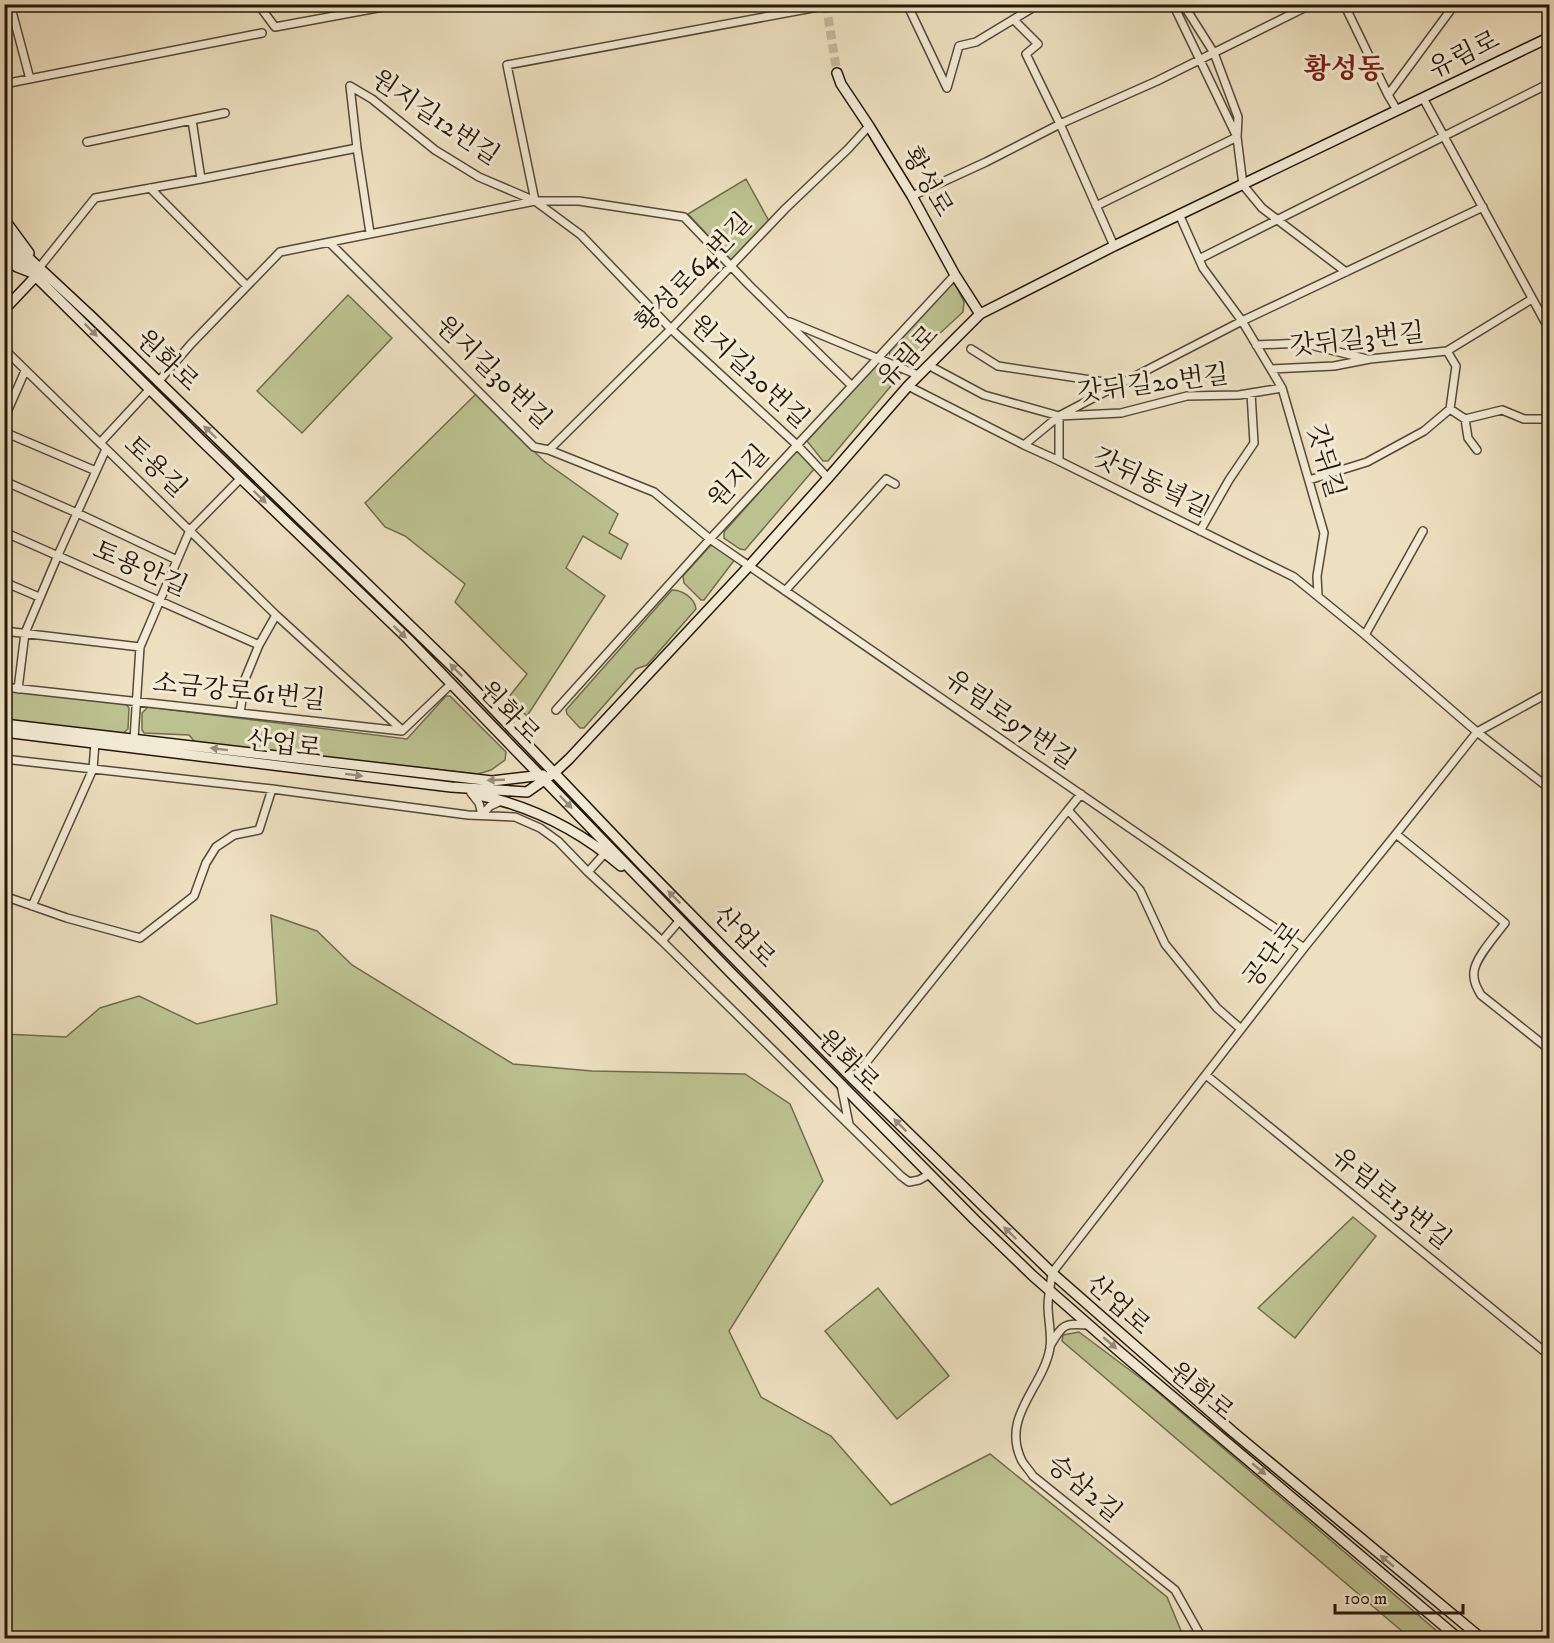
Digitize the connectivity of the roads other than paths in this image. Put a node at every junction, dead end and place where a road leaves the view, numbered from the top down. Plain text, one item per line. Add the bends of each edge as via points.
1 (10, 4) edge
2 (258, 4) edge
3 (399, 4) edge
4 (834, 4) edge
5 (908, 4) edge
6 (1039, 4) edge
7 (1173, 4) edge
8 (1183, 4) edge
9 (1312, 4) edge
10 (1344, 4) edge
11 (1455, 4) edge
12 (1014, 20) junction
13 (262, 33) dead end
14 (1550, 37) edge
15 (1214, 53) junction
16 (1199, 60) junction
17 (837, 73) tunnel mouth
18 (30, 79) junction
19 (1550, 82) edge
20 (4, 84) edge
21 (1388, 94) junction
22 (1424, 98) junction
23 (1397, 110) junction
24 (225, 113) dead end
25 (192, 120) junction
26 (1060, 124) junction
27 (869, 126) junction
28 (1237, 137) junction
29 (1444, 137) junction
30 (87, 142) dead end
31 (357, 148) junction
32 (201, 179) junction
33 (1243, 185) junction
34 (150, 188) junction
35 (912, 196) junction
36 (535, 201) junction
37 (1096, 206) junction
38 (1483, 207) junction
39 (1179, 214) junction
40 (4, 219) edge
41 (1276, 219) junction
42 (370, 233) junction
43 (4, 235) edge
44 (330, 243) junction
45 (4, 245) edge
46 (1114, 246) junction
47 (4, 257) edge
48 (1199, 259) junction
49 (730, 266) junction
50 (37, 272) junction
51 (1346, 272) junction
52 (955, 275) junction
53 (247, 286) junction
54 (1532, 299) junction
55 (4, 310) edge
56 (980, 314) junction
57 (784, 320) junction
58 (1242, 321) junction
59 (671, 329) junction
60 (1550, 331) edge
61 (1256, 345) junction
62 (971, 349) dead end
63 (4, 350) edge
64 (1447, 351) junction
65 (878, 359) junction
66 (1370, 359) junction
67 (928, 365) junction
68 (1271, 369) junction
69 (25, 371) junction
70 (918, 375) junction
71 (158, 382) junction
72 (1118, 384) junction
73 (852, 386) junction
74 (908, 386) junction
75 (1282, 388) junction
76 (150, 389) junction
77 (1251, 393) junction
78 (1450, 409) junction
79 (1059, 416) junction
80 (4, 419) edge
81 (1465, 419) junction
82 (1550, 419) edge
83 (4, 432) edge
84 (100, 443) junction
85 (797, 445) junction
86 (1024, 445) junction
87 (106, 449) junction
88 (549, 450) junction
89 (1477, 450) dead end
90 (1059, 461) junction
91 (96, 471) junction
92 (241, 478) junction
93 (828, 478) junction
94 (1309, 480) junction
95 (4, 481) edge
96 (895, 484) dead end
97 (77, 513) junction
98 (190, 530) junction
99 (1200, 531) junction
100 (1423, 531) dead end
101 (4, 532) edge
102 (710, 539) junction
103 (58, 555) junction
104 (177, 560) junction
105 (749, 566) junction
106 (4, 582) edge
107 (785, 591) junction
108 (1318, 596) junction
109 (39, 597) junction
110 (159, 602) junction
111 (276, 615) junction
112 (4, 632) edge
113 (25, 633) junction
114 (1365, 635) junction
115 (259, 645) junction
116 (140, 647) junction
117 (451, 684) junction
118 (4, 687) edge
119 (18, 689) junction
120 (1550, 692) edge
121 (136, 702) junction
122 (556, 710) dead end
123 (240, 713) junction
124 (4, 724) edge
125 (402, 730) junction
126 (4, 732) edge
127 (1477, 732) junction
128 (134, 739) junction
129 (95, 743) junction
130 (4, 759) edge
131 (93, 769) junction
132 (554, 773) junction
133 (542, 778) junction
134 (451, 787) junction
135 (272, 789) junction
136 (1550, 789) edge
137 (471, 793) junction
138 (1081, 794) junction
139 (507, 801) junction
140 (1068, 810) junction
141 (482, 815) junction
142 (1396, 834) junction
143 (606, 853) junction
144 (588, 872) junction
145 (655, 895) junction
146 (4, 896) edge
147 (32, 906) junction
148 (680, 920) junction
149 (662, 941) junction
150 (1304, 948) junction
151 (1241, 1029) junction
152 (1550, 1050) edge
153 (1206, 1075) junction
154 (853, 1079) junction
155 (840, 1083) junction
156 (849, 1126) junction
157 (930, 1174) junction
158 (1052, 1273) junction
159 (1050, 1291) junction
160 (1089, 1325) junction
161 (1050, 1346) junction
162 (1550, 1356) edge
163 (1202, 1638) edge
164 (1458, 1638) edge
165 (1481, 1638) edge

1 - 18 street
2 - 3 street via 275,27
4 - 36 street, 원지길12번길 via 507,65
5 - 12 street via 947,88 959,46 976,42
6 - 12 street
7 - 16 street
8 - 15 street
9 - 15 street
10 - 21 street
11 - 21 street, 유림로
12 - 26 street via 1038,44 1026,54
13 - 18 street
14 - 22 street, 유림로
15 - 16 street
15 - 28 street via 1238,117
16 - 26 street
16 - 28 street
17 - 27 street, 황성로
18 - 20 street
19 - 29 street
21 - 23 street
22 - 23 street, 유림로
22 - 29 street
23 - 33 street, 유림로
24 - 25 street
25 - 30 street
25 - 32 street
26 - 35 street
26 - 37 street
27 - 35 street, 황성로
27 - 49 street, 황성로64번길
28 - 33 street
28 - 37 street
29 - 38 street
29 - 41 street
31 - 32 street
31 - 36 street, 원지길12번길 via 350,86 435,150 479,177
31 - 42 street, 원지길12번길
32 - 34 street
33 - 39 street, 유림로
33 - 41 street
34 - 50 street via 94,198
34 - 53 street
35 - 52 street, 황성로
36 - 42 street, 원지길12번길
36 - 49 street, 원지길12번길 via 579,201 684,217
36 - 59 street, 원지길20번길 via 581,234
37 - 46 street
38 - 51 street
38 - 54 street
39 - 46 street, 유림로
39 - 48 street, 갓뒤길
40 - 50 street
41 - 48 street
41 - 51 street
42 - 44 street, 원지길12번길
43 - 50 street, 원화로
44 - 53 street, 원지길12번길 via 280,252
44 - 88 street, 원지길30번길 via 534,447
45 - 50 street, 원화로
46 - 56 street, 유림로
47 - 50 street via 17,267
48 - 58 street, 갓뒤길
49 - 57 street, 원지길12번길
49 - 59 street, 황성로64번길
50 - 55 street
50 - 71 street, 원화로
50 -> 76 street, 원화로
51 - 58 street
52 - 56 street, 황성로
52 - 65 street, 원지길
53 - 71 street, 원지길12번길
54 - 60 street
54 - 64 street, 갓뒤길3번길
56 - 67 street, 유림로
57 - 65 street
57 - 73 street, 원지길12번길
58 - 61 street, 갓뒤길
58 - 72 street
59 - 85 street, 원지길20번길
59 - 88 street, 황성로64번길
61 - 66 street via 1302,342
61 - 68 street, 갓뒤길
62 - 72 street via 998,366
63 - 69 street, 토용길
64 - 66 street, 갓뒤길3번길
64 - 78 street, 갓뒤길3번길 via 1456,366
65 - 70 street
65 - 73 street, 원지길
66 - 68 street, 갓뒤길3번길 via 1334,366
67 - 70 street, 유림로
67 - 79 street, 갓뒤길20번길 via 984,395
68 - 75 street, 갓뒤길
69 - 80 street
69 - 84 street, 토용길
70 - 74 street, 유림로
132 -> 71 street, 원화로 via 460,674
72 - 79 street
73 - 85 street, 원지길
74 - 86 street, 갓뒤동녘길
74 - 93 street, 유림로
75 - 77 street, 갓뒤길20번길
75 - 94 street, 갓뒤길
76 - 84 street, 원화로
76 - 92 street, 원화로
77 - 79 street, 갓뒤길20번길 via 1187,396 1121,413
77 - 99 street, 갓뒤길20번길 via 1254,443
78 - 81 street
78 - 94 street via 1424,431 1368,462
79 - 86 street, 갓뒤길20번길
79 - 90 street
81 - 82 street via 1502,410 1524,419
81 - 89 street via 1468,438
83 - 91 street
84 - 87 street, 토용길
85 - 93 street, 원지길20번길
85 - 102 street, 원지길
86 - 90 street, 갓뒤동녘길
87 - 91 street
87 - 98 street, 토용길
88 - 102 street, 원지길30번길 via 654,492
90 - 99 street, 갓뒤동녘길
91 - 97 street
92 - 98 street
92 -> 117 street, 원화로
93 - 105 street, 유림로
94 - 108 street, 갓뒤길 via 1324,533
95 - 97 street
96 - 107 street via 886,479
97 - 103 street
97 - 104 street
98 - 104 street
98 - 111 street, 토용길
99 - 108 street, 갓뒤동녘길 via 1294,577
100 - 114 street
101 - 103 street, 토용안길
102 - 105 street, 원지길30번길
102 - 122 street, 원지길
103 - 109 street
103 - 110 street, 토용안길
104 - 110 street
105 - 107 street, 유림로97번길
105 - 132 street, 유림로
106 - 109 street
107 - 138 street, 유림로97번길
108 - 114 street, 갓뒤동녘길
109 - 113 street
110 - 115 street, 토용안길
110 - 116 street
111 - 115 street
111 - 125 street, 토용길
112 - 113 street
113 - 116 street
113 - 119 street
114 - 127 street, 갓뒤동녘길
115 - 123 street via 245,679
116 - 121 street
117 - 125 street
117 - 133 street, 원화로
118 - 119 street, 소금강로61번길
119 - 121 street, 소금강로61번길
120 - 127 street, 공단로
121 - 123 street, 소금강로61번길
121 - 128 street
123 - 125 street, 소금강로61번길
124 - 128 street, 산업로
126 - 129 street, 산업로
127 - 136 street, 갓뒤동녘길
127 - 142 street, 공단로
133 -> 128 street, 산업로 via 492,781
129 - 131 street
129 -> 134 street, 산업로
130 - 131 street
131 - 135 street
131 - 147 street
132 - 133 street, 산업로
154 -> 132 street, 산업로
133 - 134 street, 산업로 via 527,792
133 -> 145 street, 원화로
134 - 137 street
135 - 141 street
135 - 147 street via 259,830 234,835 216,847 194,896 140,938
137 - 139 street
137 - 141 street
138 - 140 street, 유림로97번길
138 - 150 street
139 - 141 street via 497,802
139 - 143 street via 559,823
140 - 151 street, 유림로97번길 via 1140,890 1166,944 1216,1008
140 - 154 street
141 - 144 street via 515,817 542,829
142 - 150 street, 공단로
142 - 152 street via 1505,923 1479,958 1473,971 1475,984 1481,995
143 - 144 street
143 - 145 street
144 - 149 street
145 - 148 street, 원화로
146 - 147 street
148 - 149 street
148 - 155 street, 원화로
149 - 156 street
150 - 151 street, 공단로
151 - 153 street, 공단로
153 - 158 street, 공단로
153 - 162 street, 유림로13번길
158 -> 154 street, 산업로
155 - 156 street
155 - 157 street, 원화로
156 - 157 street via 909,1182
157 - 159 street, 원화로
158 - 159 street, 승삼2길
165 -> 158 street, 산업로 via 1232,1431
159 - 160 street, 원화로
159 - 161 street, 승삼2길
160 - 161 street via 1060,1328
160 -> 164 street, 원화로
161 - 163 street, 승삼2길 via 1044,1370 1024,1403 1017,1424 1016,1442 1022,1461 1033,1476 1175,1590

